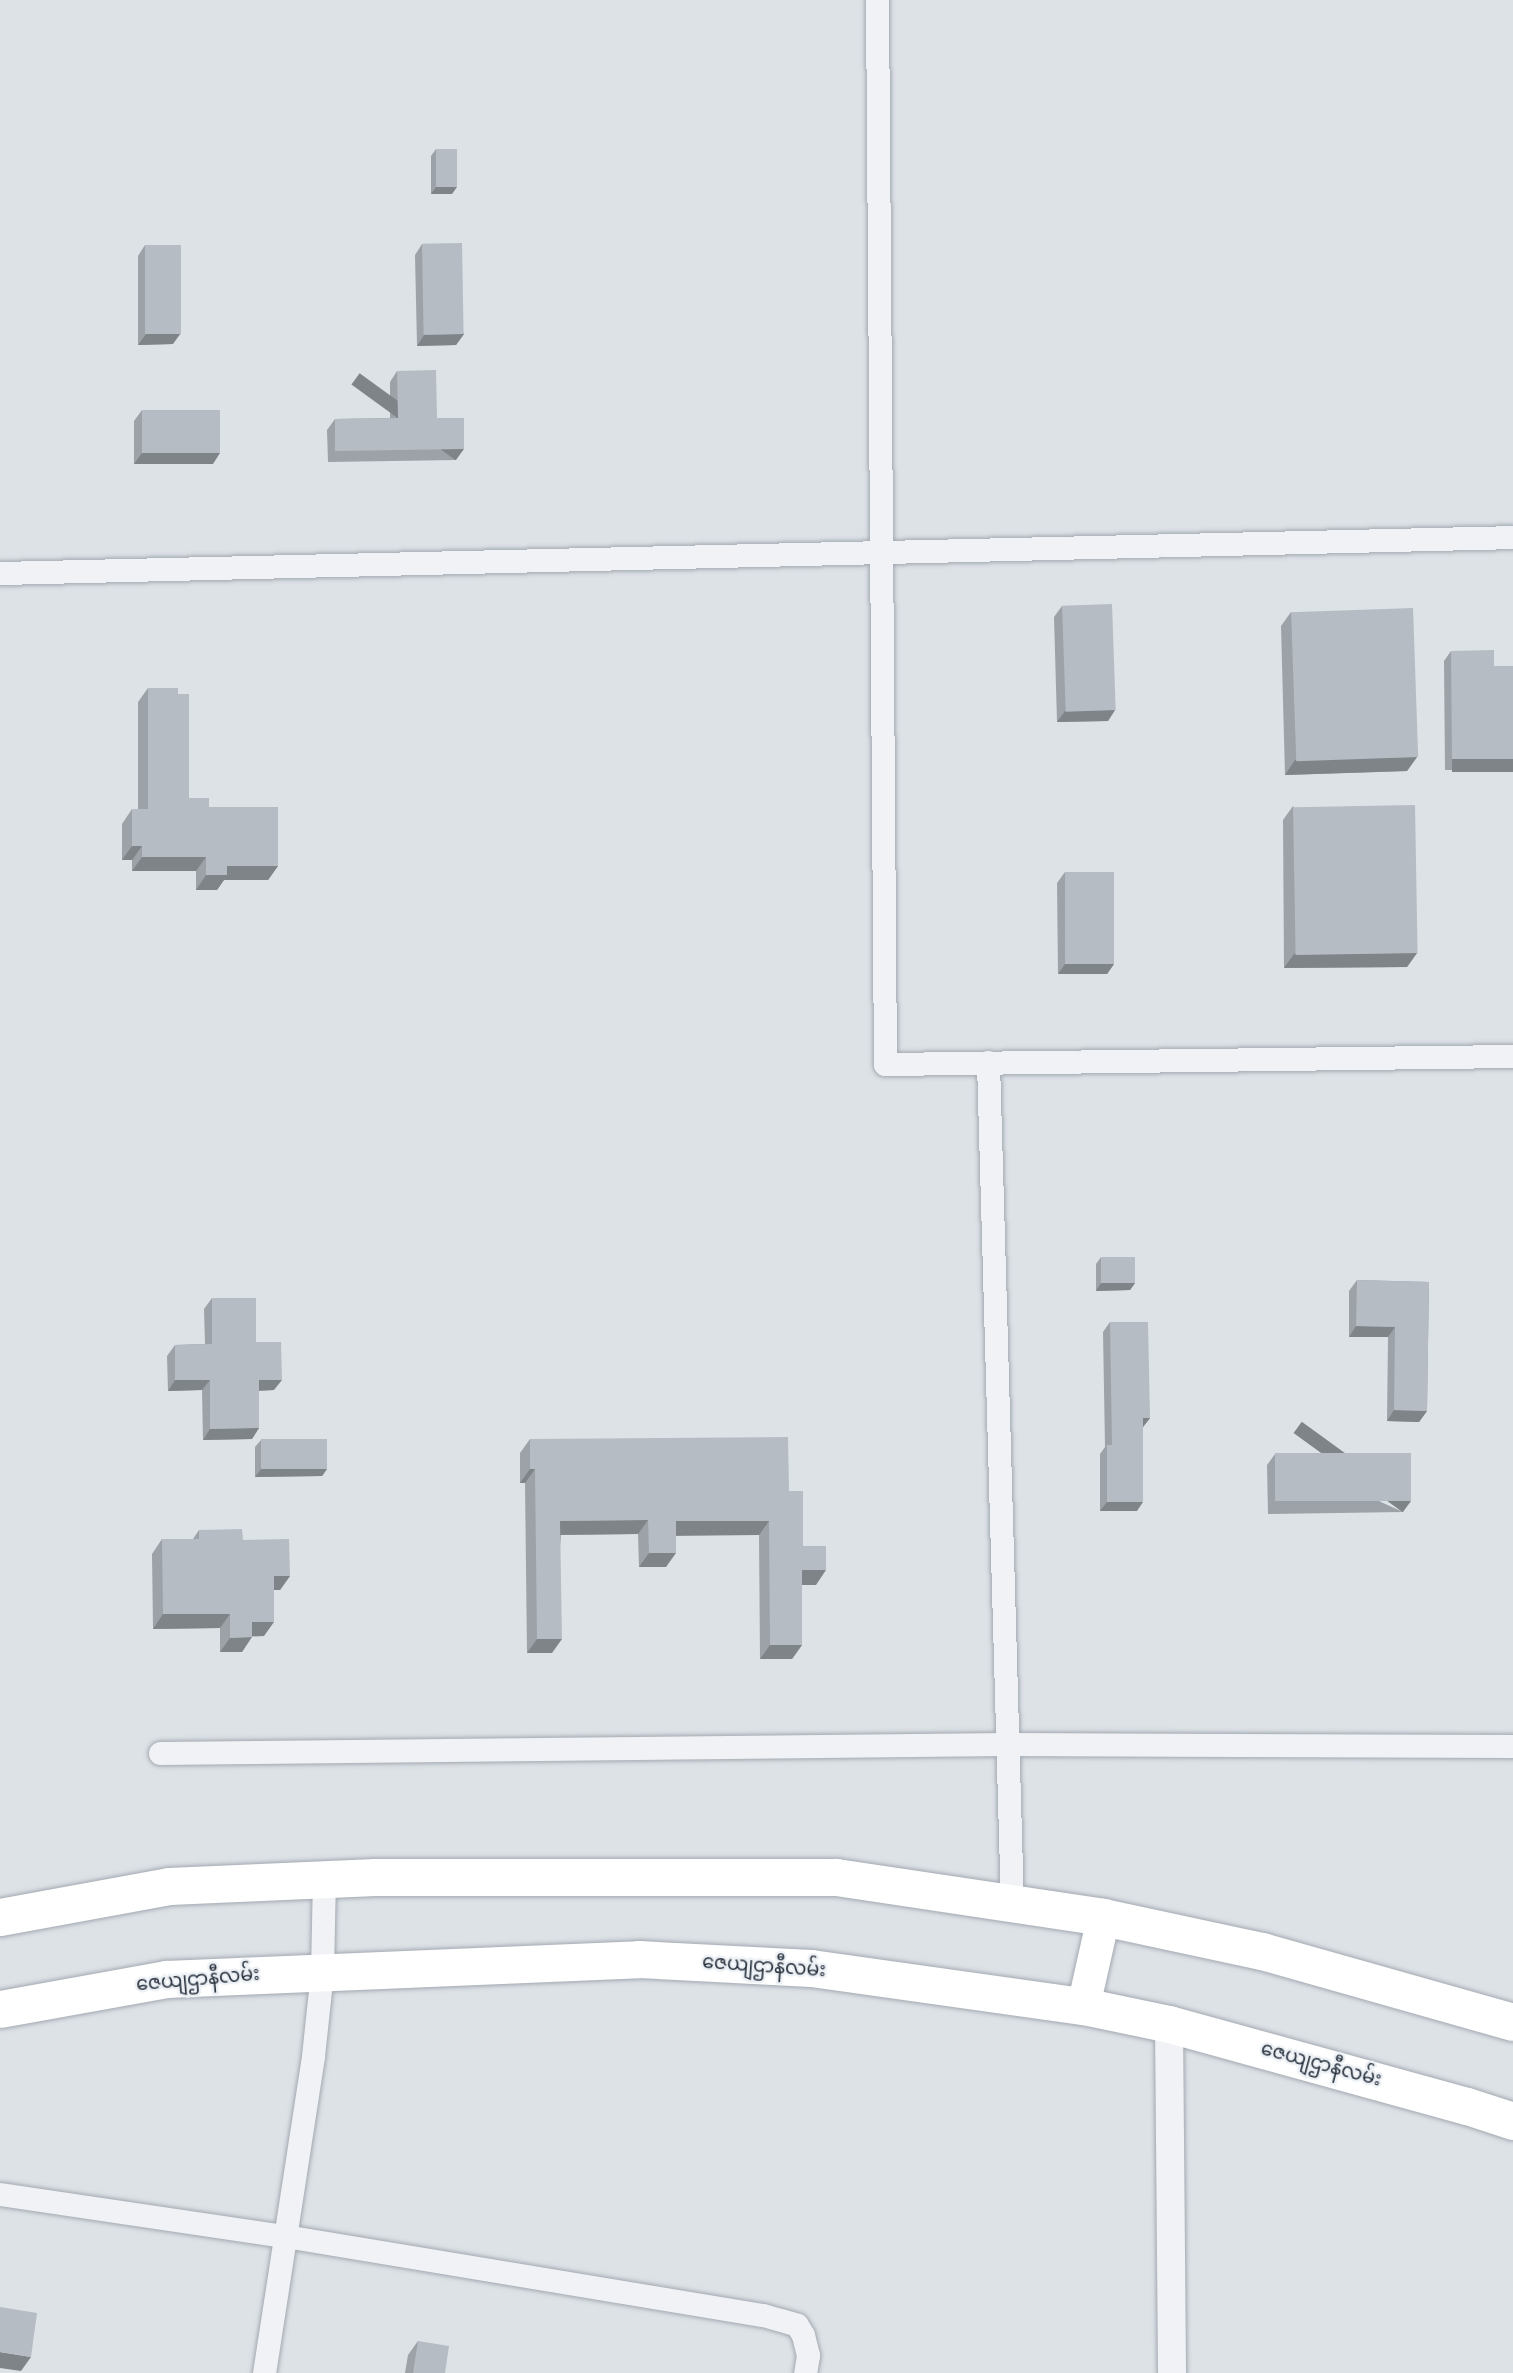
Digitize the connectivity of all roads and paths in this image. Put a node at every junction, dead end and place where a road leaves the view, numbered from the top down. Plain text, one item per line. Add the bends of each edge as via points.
1 (877, 0) edge
2 (1513, 537) edge
3 (883, 552) junction
4 (0, 573) edge
5 (1513, 1056) edge
6 (988, 1062) junction
7 (1007, 1744) junction
8 (1513, 1746) edge
9 (160, 1753) dead end
10 (324, 1879) junction
11 (1012, 1903) junction
12 (0, 1917) edge
13 (1104, 1917) junction
14 (322, 1972) junction
15 (1083, 2006) junction
16 (0, 2010) edge
17 (1513, 2022) edge
18 (1169, 2024) junction
19 (1513, 2121) edge
20 (0, 2194) edge
21 (285, 2236) junction
22 (264, 2373) edge
23 (806, 2373) edge
24 (1172, 2373) edge

1 - 3 street
2 - 3 street
3 - 4 street
3 - 6 street via 885,1064
5 - 6 street
6 - 7 street
7 - 8 street
7 - 9 street
7 - 11 street
10 - 11 main road via 836,1877
10 - 12 main road via 169,1886
10 - 14 street
11 - 13 main road
13 - 15 main road
13 - 17 main road via 1262,1951
14 - 15 main road, ဇေယျဌာနီလမ်း via 639,1958 811,1968
14 - 16 main road, ဇေယျဌာနီလမ်း via 166,1979
14 - 21 street
15 - 18 main road, ဇေယျဌာနီလမ်း
18 - 19 main road, ဇေယျဌာနီလမ်း
18 - 24 street
20 - 21 street
21 - 22 street
21 - 23 street via 785,2320 797,2325 803,2335

